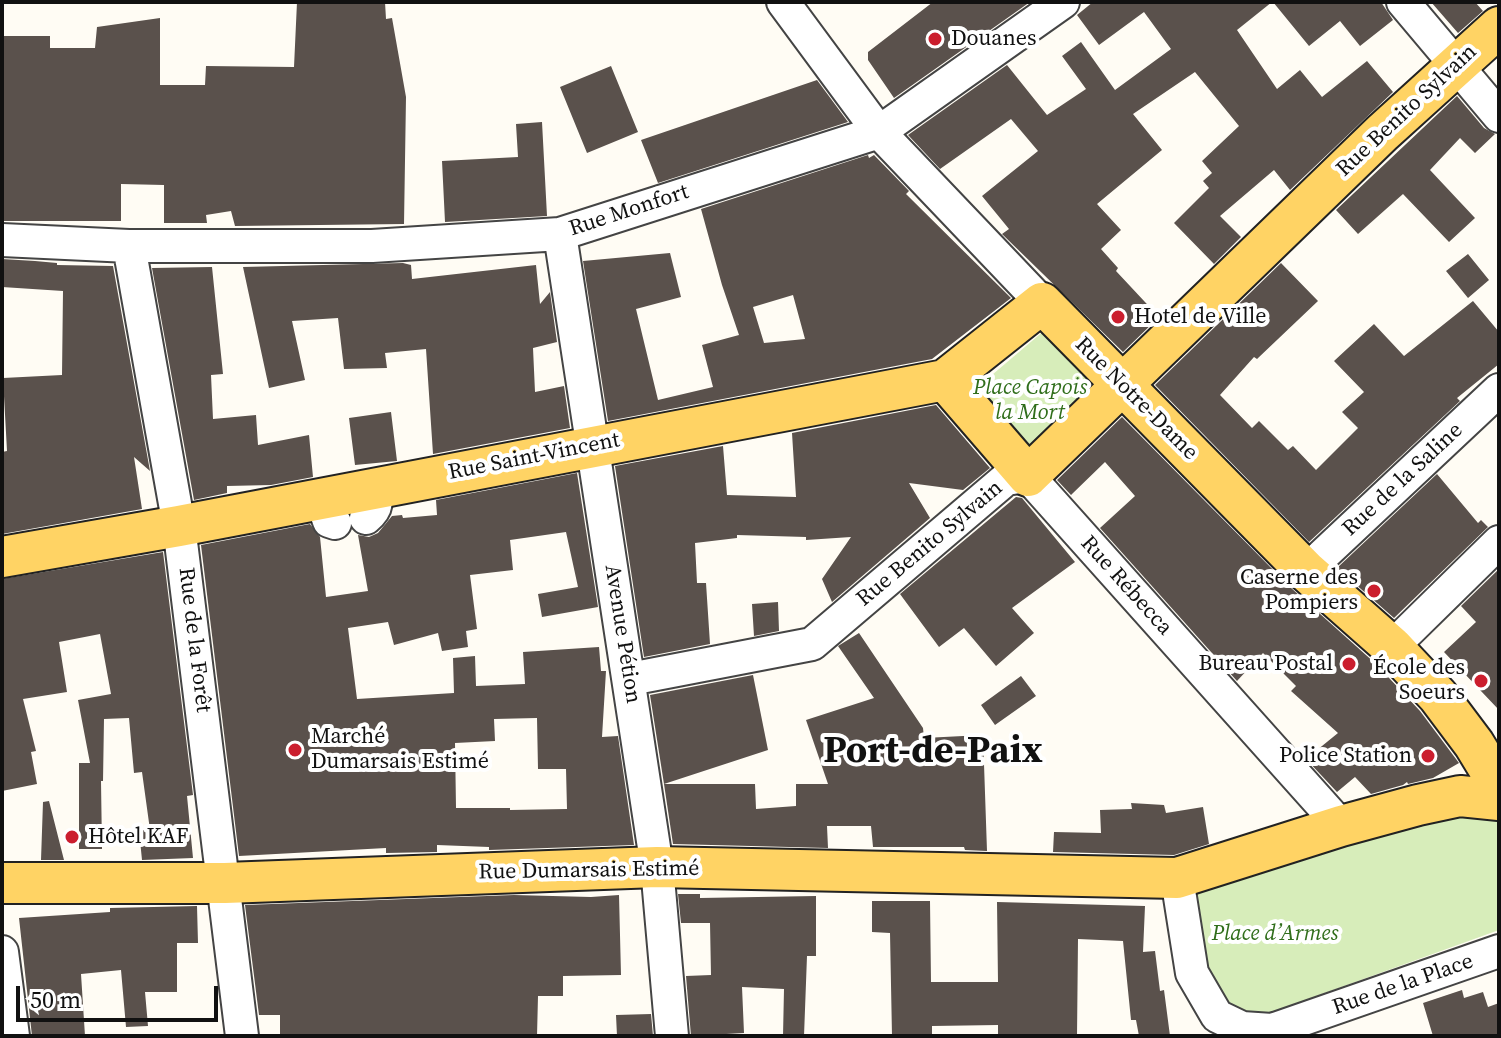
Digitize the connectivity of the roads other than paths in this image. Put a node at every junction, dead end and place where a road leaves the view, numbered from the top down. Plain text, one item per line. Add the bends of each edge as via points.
1 (783, 2) edge
2 (1063, 2) edge
3 (1403, 2) edge
4 (1499, 27) edge
5 (1454, 65) junction
6 (1499, 116) edge
7 (879, 132) junction
8 (560, 234) junction
9 (2, 240) edge
10 (129, 246) junction
11 (1042, 303) junction
12 (945, 380) junction
13 (1122, 385) junction
14 (1499, 390) edge
15 (593, 446) junction
16 (1028, 476) junction
17 (179, 526) junction
18 (1499, 542) edge
19 (2, 557) edge
20 (1306, 571) junction
21 (1392, 647) junction
22 (630, 679) junction
23 (1499, 785) edge
24 (1499, 800) edge
25 (1341, 826) junction
26 (657, 867) junction
27 (1177, 878) junction
28 (2, 883) edge
29 (225, 883) junction
30 (1499, 951) edge
31 (2, 952) edge
32 (13, 1036) edge
33 (242, 1036) edge
34 (672, 1036) edge

1 - 7 street, Rue Notre-Dame
2 - 7 street, Rue Monfort
3 - 5 street
4 - 5 main road, Rue Benito Sylvain
5 - 6 street
5 - 13 main road, Rue Benito Sylvain
7 - 8 street, Rue Monfort
7 - 11 street, Rue Notre-Dame
8 - 10 street, Rue Monfort via 372,246
8 - 15 street, Avenue Pétion
9 - 10 street, Rue Monfort
10 - 17 street, Rue de la Forêt
11 - 12 main road, Rue Saint-Vincent
11 - 13 main road, Rue Notre-Dame
12 - 15 main road, Rue Saint-Vincent
12 - 16 main road, Rue Rébecca
13 - 16 main road, Rue Benito Sylvain
13 - 20 main road, Rue Notre-Dame
14 - 20 street, Rue de la Saline
15 - 17 main road, Rue Saint-Vincent via 349,507
15 - 22 street, Avenue Pétion
16 - 22 street, Rue Benito Sylvain via 1006,479 812,644
16 - 25 street, Rue Rébecca
17 - 19 main road, Rue Saint-Vincent
17 - 29 street, Rue de la Forêt
18 - 21 street
20 - 21 main road, Rue Notre-Dame
21 - 23 main road, Rue Notre-Dame via 1438,696
22 - 26 street, Avenue Pétion
24 - 25 main road, Rue Dumarsais Estimé via 1460,796
25 - 27 main road, Rue Dumarsais Estimé
26 - 27 main road, Rue Dumarsais Estimé
26 - 29 main road, Rue Dumarsais Estimé
26 - 34 street, Avenue Pétion
27 - 30 street, Rue de la Place via 1192,973 1217,1016 1242,1028 1272,1030
28 - 29 main road, Rue Dumarsais Estimé
29 - 33 street, Rue de la Forêt
31 - 32 street

